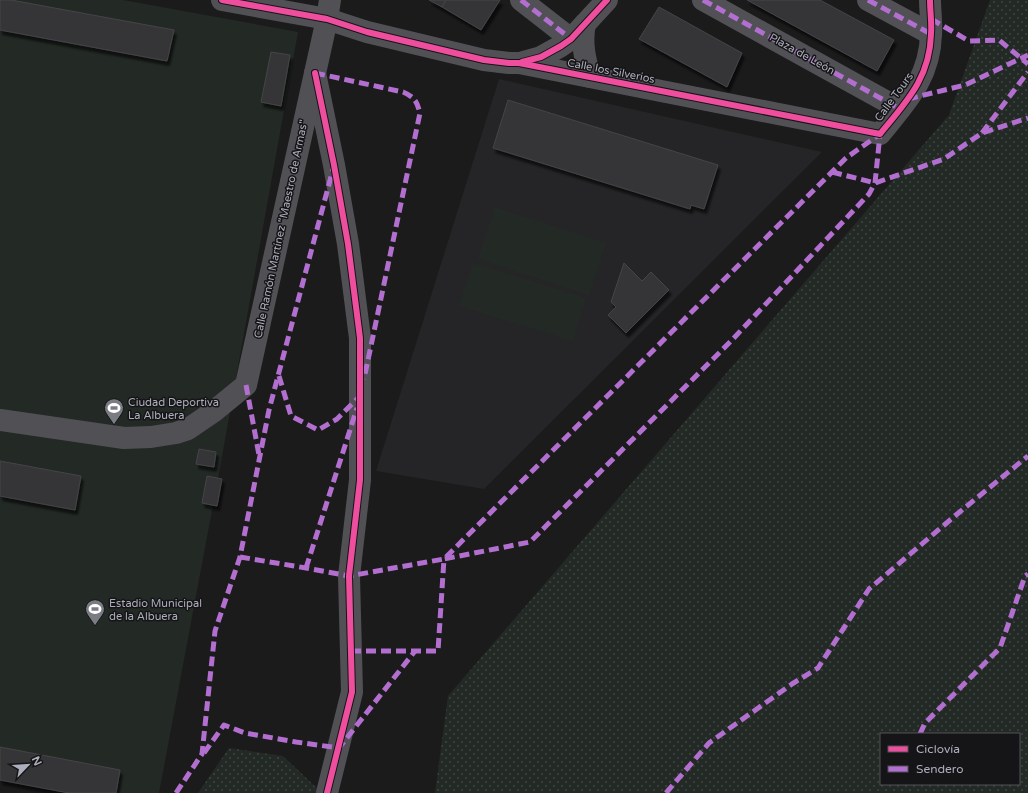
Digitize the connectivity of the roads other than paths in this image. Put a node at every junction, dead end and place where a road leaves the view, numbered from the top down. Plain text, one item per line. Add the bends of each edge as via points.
1 (222, 0) edge
2 (521, 0) edge
3 (607, 0) edge
4 (703, 0) edge
5 (868, 0) edge
6 (930, 0) edge
7 (329, 9) edge
8 (578, 31) junction
9 (932, 34) junction
10 (551, 61) junction
11 (315, 73) junction
12 (590, 77) junction
13 (900, 109) junction
14 (880, 134) joint
15 (0, 420) edge
16 (327, 793) edge

1 - 7 street
2 - 8 street
3 - 8 street
4 - 13 street, Plaza de León
5 - 9 street
6 - 9 street, Calle Tours
7 - 10 street via 367,32 484,60 519,63 541,57
7 - 11 street, Calle Ramón Martínez "Maestro de Armas"
8 - 10 street via 561,46
8 - 12 street, Calle los Silverios via 583,34 584,56
9 - 13 street, Calle Tours via 927,64 922,76
10 - 12 street, Calle los Silverios via 555,56 565,60
11 - 15 street, Calle Ramón Martínez "Maestro de Armas" via 240,390 188,429 151,437 124,438
11 - 16 street, Calle Ramón Martínez "Maestro de Armas" via 348,244 360,338 360,480 349,576 352,692
12 - 14 street, Calle los Silverios
13 - 14 street, Calle Tours

